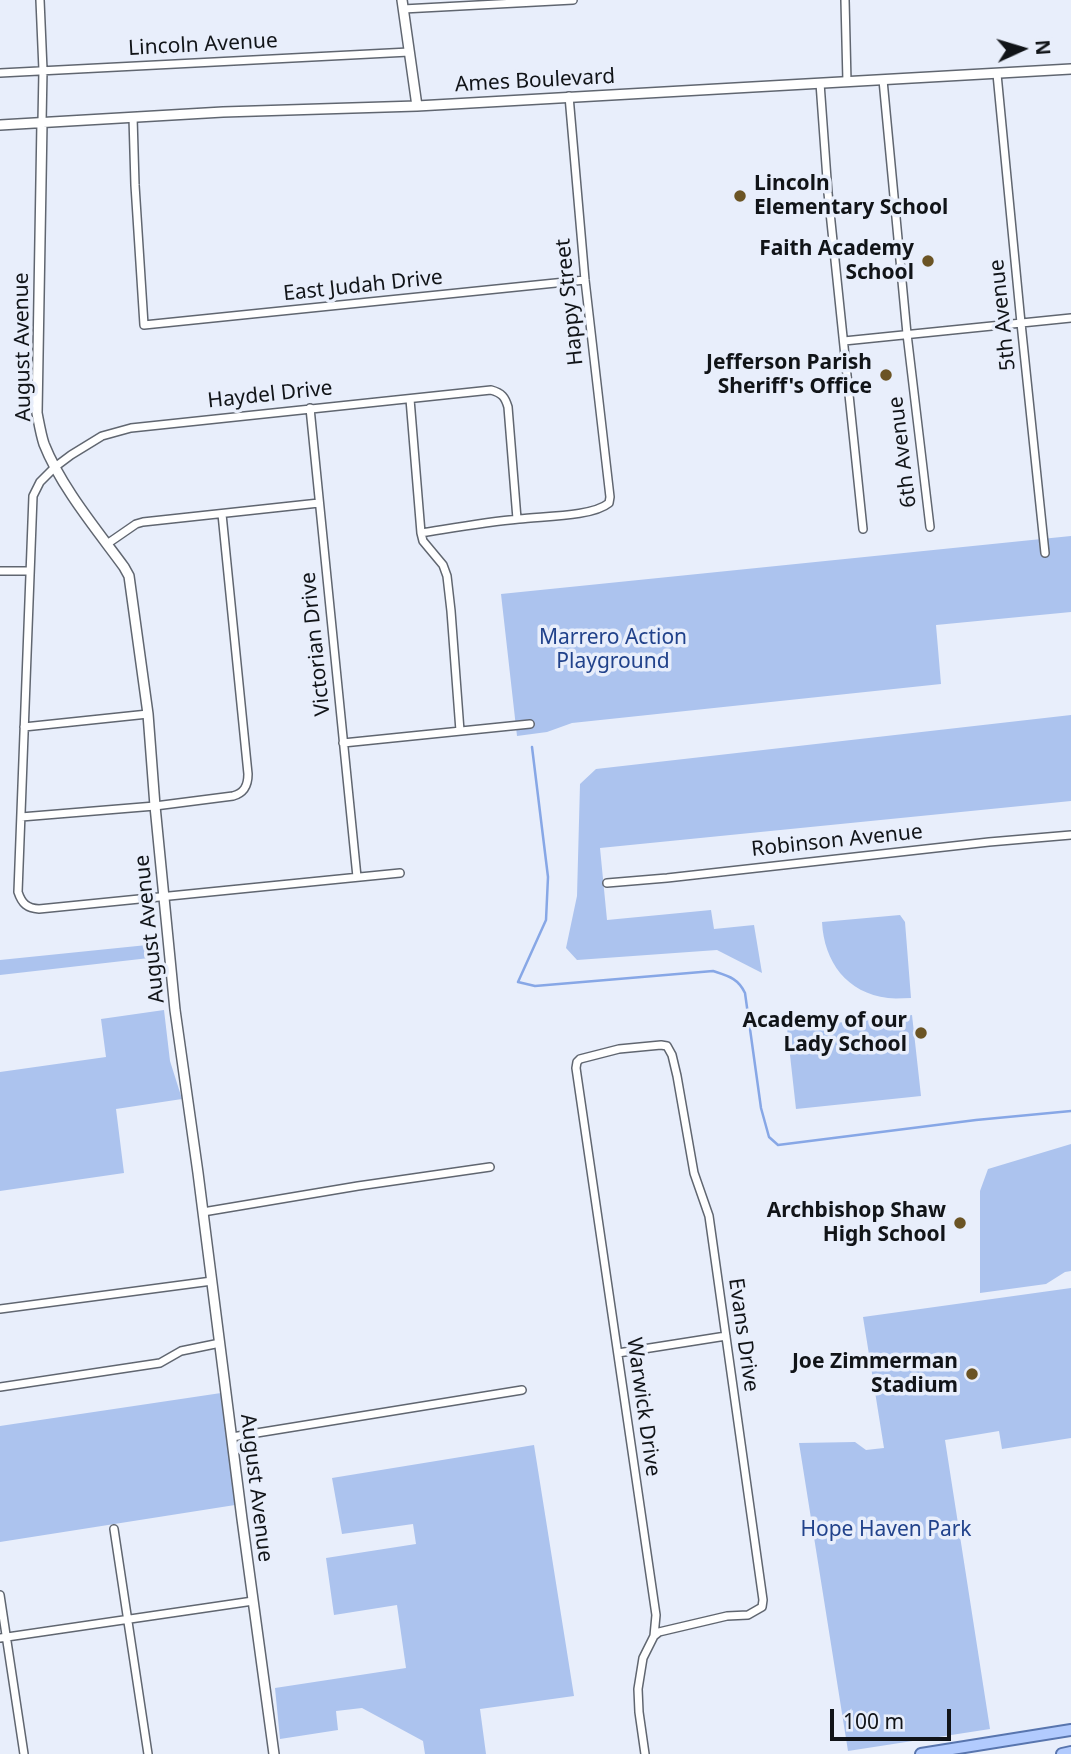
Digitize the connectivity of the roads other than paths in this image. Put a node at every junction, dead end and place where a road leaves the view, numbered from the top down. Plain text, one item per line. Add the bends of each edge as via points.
1 (40, 0) edge
2 (573, 0) edge
3 (845, 0) edge
4 (403, 5) edge
5 (409, 52) junction
6 (1071, 69) edge
7 (43, 70) junction
8 (0, 73) edge
9 (997, 74) junction
10 (883, 80) junction
11 (847, 82) junction
12 (820, 83) junction
13 (569, 96) junction
14 (417, 106) junction
15 (133, 117) junction
16 (42, 122) junction
17 (0, 124) edge
18 (585, 280) junction
19 (1071, 318) edge
20 (1021, 323) junction
21 (907, 334) junction
22 (845, 341) junction
23 (410, 399) junction
24 (310, 408) junction
25 (55, 467) junction
26 (319, 503) junction
27 (222, 514) junction
28 (517, 519) junction
29 (930, 527) dead end
30 (863, 529) dead end
31 (421, 533) junction
32 (107, 544) junction
33 (1045, 552) dead end
34 (0, 570) edge
35 (30, 571) junction
36 (148, 714) junction
37 (530, 724) dead end
38 (24, 727) junction
39 (460, 731) junction
40 (343, 743) junction
41 (155, 806) junction
42 (21, 817) junction
43 (1071, 835) edge
44 (400, 873) dead end
45 (357, 877) junction
46 (607, 883) dead end
47 (165, 896) junction
48 (577, 1062) joint
49 (490, 1167) dead end
50 (204, 1212) junction
51 (212, 1281) junction
52 (0, 1309) edge
53 (726, 1336) junction
54 (220, 1343) junction
55 (618, 1353) junction
56 (0, 1387) edge
57 (522, 1390) dead end
58 (232, 1437) junction
59 (114, 1529) dead end
60 (0, 1595) edge
61 (253, 1601) junction
62 (127, 1619) junction
63 (654, 1636) junction
64 (3, 1637) edge
65 (1071, 1730) edge
66 (1071, 1752) edge
67 (24, 1754) edge
68 (148, 1754) edge
69 (274, 1754) edge
70 (645, 1754) edge
71 (923, 1754) edge
72 (1062, 1754) edge

1 - 7 street
2 - 4 street
3 - 11 street
4 - 5 street
5 - 7 street, Lincoln Avenue
5 - 14 street
6 - 9 street, Ames Boulevard
7 - 8 street, Lincoln Avenue
7 - 16 street
9 - 10 street, Ames Boulevard
9 - 20 street, 5th Avenue
10 - 11 street, Ames Boulevard
10 - 21 street, 6th Avenue
11 - 12 street, Ames Boulevard
12 - 13 street, Ames Boulevard
12 - 22 street
13 - 14 street, Ames Boulevard
13 - 18 street, Happy Street
14 - 15 street, Ames Boulevard
15 - 16 street, Ames Boulevard
15 - 18 street, East Judah Drive via 144,326
16 - 17 street, Ames Boulevard
16 - 25 street, August Avenue via 37,413 43,443
18 - 28 street, Happy Street via 609,503 602,509
19 - 20 street
20 - 21 street
20 - 33 street, 5th Avenue
21 - 22 street
21 - 29 street, 6th Avenue
22 - 30 street
23 - 24 street, Haydel Drive
23 - 28 street, Haydel Drive via 483,390 505,397
23 - 31 street
24 - 25 street, Haydel Drive via 131,428 102,436
24 - 26 street, Victorian Drive
25 - 32 street, August Avenue
25 - 35 street, Haydel Drive via 33,496
26 - 27 street
26 - 40 street, Victorian Drive
27 - 32 street via 143,522
27 - 41 street via 248,774 245,789 233,796
28 - 31 street
31 - 39 street via 447,576
32 - 36 street, August Avenue via 129,576
34 - 35 street
35 - 38 street, Haydel Drive
36 - 38 street
36 - 41 street, August Avenue
37 - 39 street
38 - 42 street, Haydel Drive
39 - 40 street
40 - 45 street, Victorian Drive
41 - 42 street
41 - 47 street, August Avenue
42 - 47 street, Haydel Drive via 18,892 24,905 39,909
43 - 46 street, Robinson Avenue
44 - 45 street
45 - 47 street
47 - 50 street, August Avenue via 175,1010
48 - 53 street, Evans Drive via 619,1049 661,1045 672,1055 694,1173 709,1216
48 - 55 street, Warwick Drive
49 - 50 street
50 - 51 street, August Avenue
51 - 52 street
51 - 54 street, August Avenue
53 - 55 street
53 - 63 street, Evans Drive via 762,1607 748,1615 727,1616
54 - 56 street via 181,1351 160,1363
54 - 58 street, August Avenue
55 - 63 street, Warwick Drive via 656,1615
57 - 58 street
58 - 61 street, August Avenue
59 - 62 street
60 - 64 street
61 - 62 street
61 - 69 street, August Avenue
62 - 64 street
62 - 68 street
63 - 70 street, Warwick Drive via 643,1658 638,1689
64 - 67 street
65 - 71 main road
66 - 72 main road

